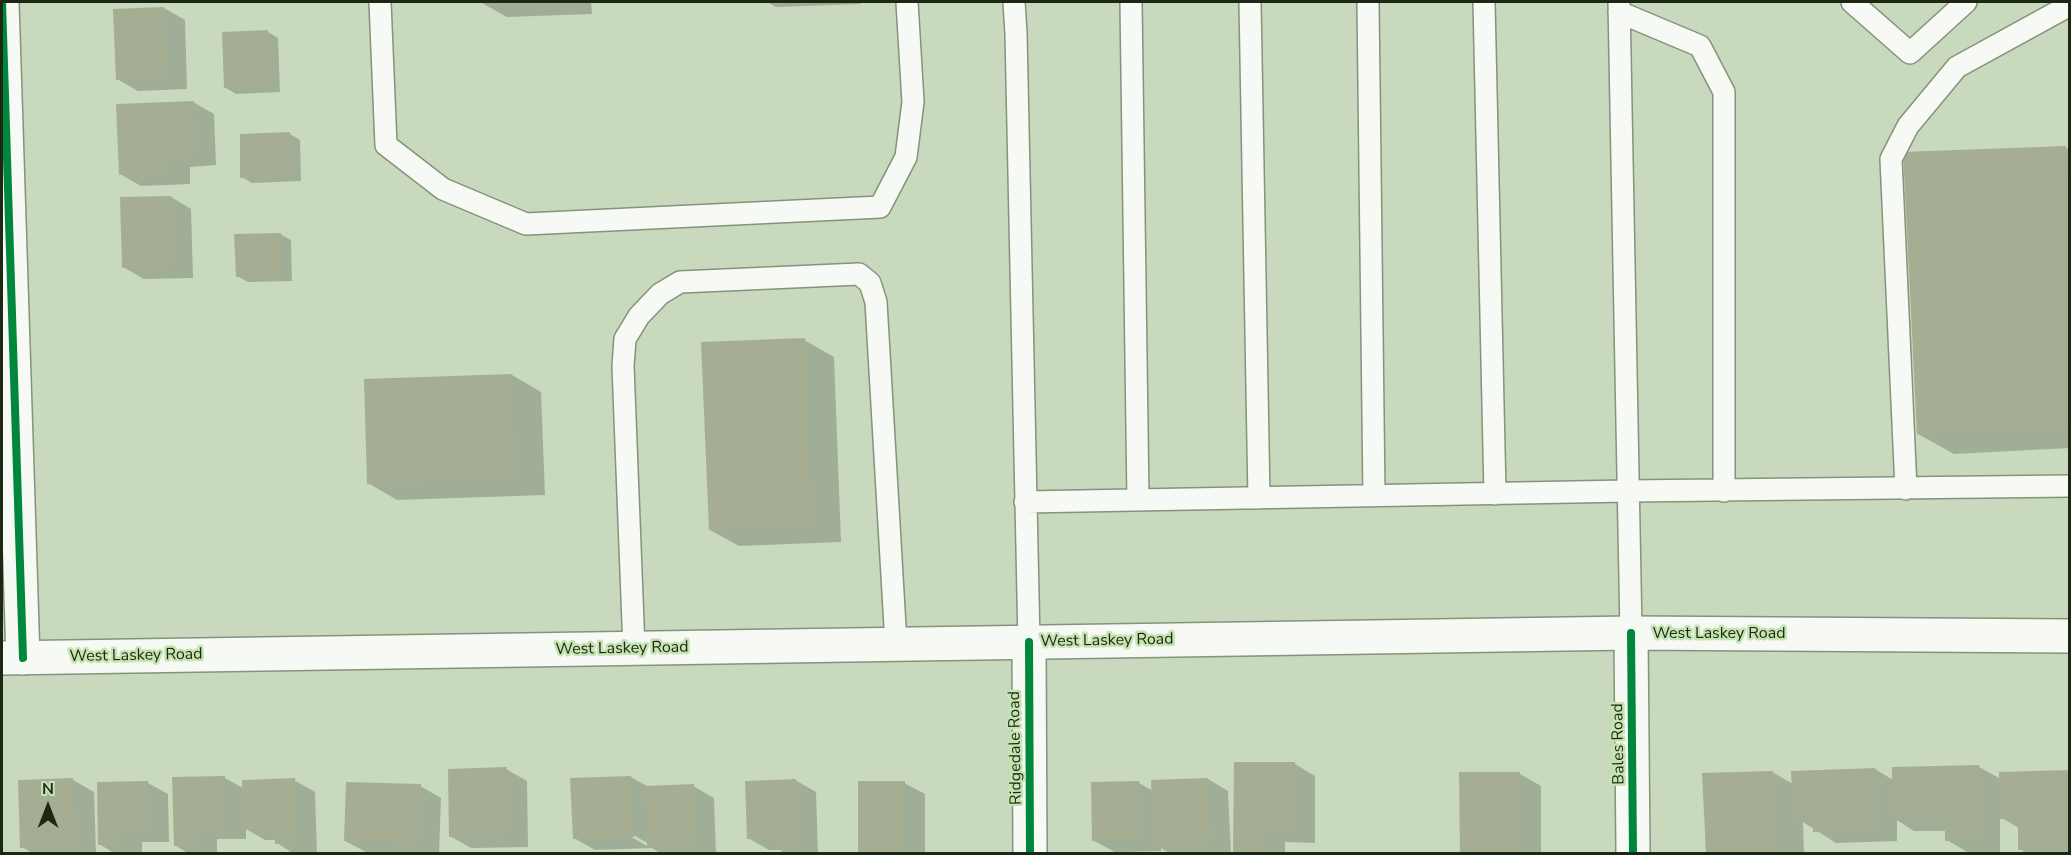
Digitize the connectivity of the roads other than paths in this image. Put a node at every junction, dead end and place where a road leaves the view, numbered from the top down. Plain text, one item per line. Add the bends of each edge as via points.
1 (2, 2) edge
2 (380, 2) edge
3 (907, 2) edge
4 (1014, 2) edge
5 (1131, 2) edge
6 (1250, 2) edge
7 (1368, 2) edge
8 (1484, 2) edge
9 (1852, 2) edge
10 (1966, 2) edge
11 (2070, 5) edge
12 (1619, 7) edge
13 (2070, 486) edge
14 (1906, 489) junction
15 (1628, 491) junction
16 (1724, 491) junction
17 (1495, 494) junction
18 (1374, 496) junction
19 (1260, 498) junction
20 (1138, 500) junction
21 (1026, 502) junction
22 (1631, 633) junction
23 (2070, 636) edge
24 (1029, 642) junction
25 (896, 644) junction
26 (634, 649) junction
27 (12, 658) edge
28 (1030, 854) edge
29 (1633, 854) edge

1 - 27 main road
2 - 3 lane via 386,145 443,189 526,224 880,207 906,157 913,102
4 - 21 lane
5 - 20 lane
6 - 19 lane
7 - 18 lane
8 - 17 lane
9 - 10 lane via 1910,53
11 - 14 lane via 1958,67 1908,126 1891,159
12 - 15 lane
12 - 16 lane via 1700,46 1724,92
13 - 14 lane
14 - 16 lane
15 - 16 lane
15 - 17 lane
15 - 22 lane
17 - 18 lane
18 - 19 lane
19 - 20 lane
20 - 21 lane
21 - 24 lane
22 - 23 main road, West Laskey Road
22 - 24 main road, West Laskey Road
22 - 29 main road, Bales Road
24 - 25 main road, West Laskey Road
24 - 28 main road, Ridgedale Road
25 - 26 main road, West Laskey Road
25 - 26 lane via 876,302 870,283 859,274 680,282 660,294 639,316 625,339
26 - 27 main road, West Laskey Road

